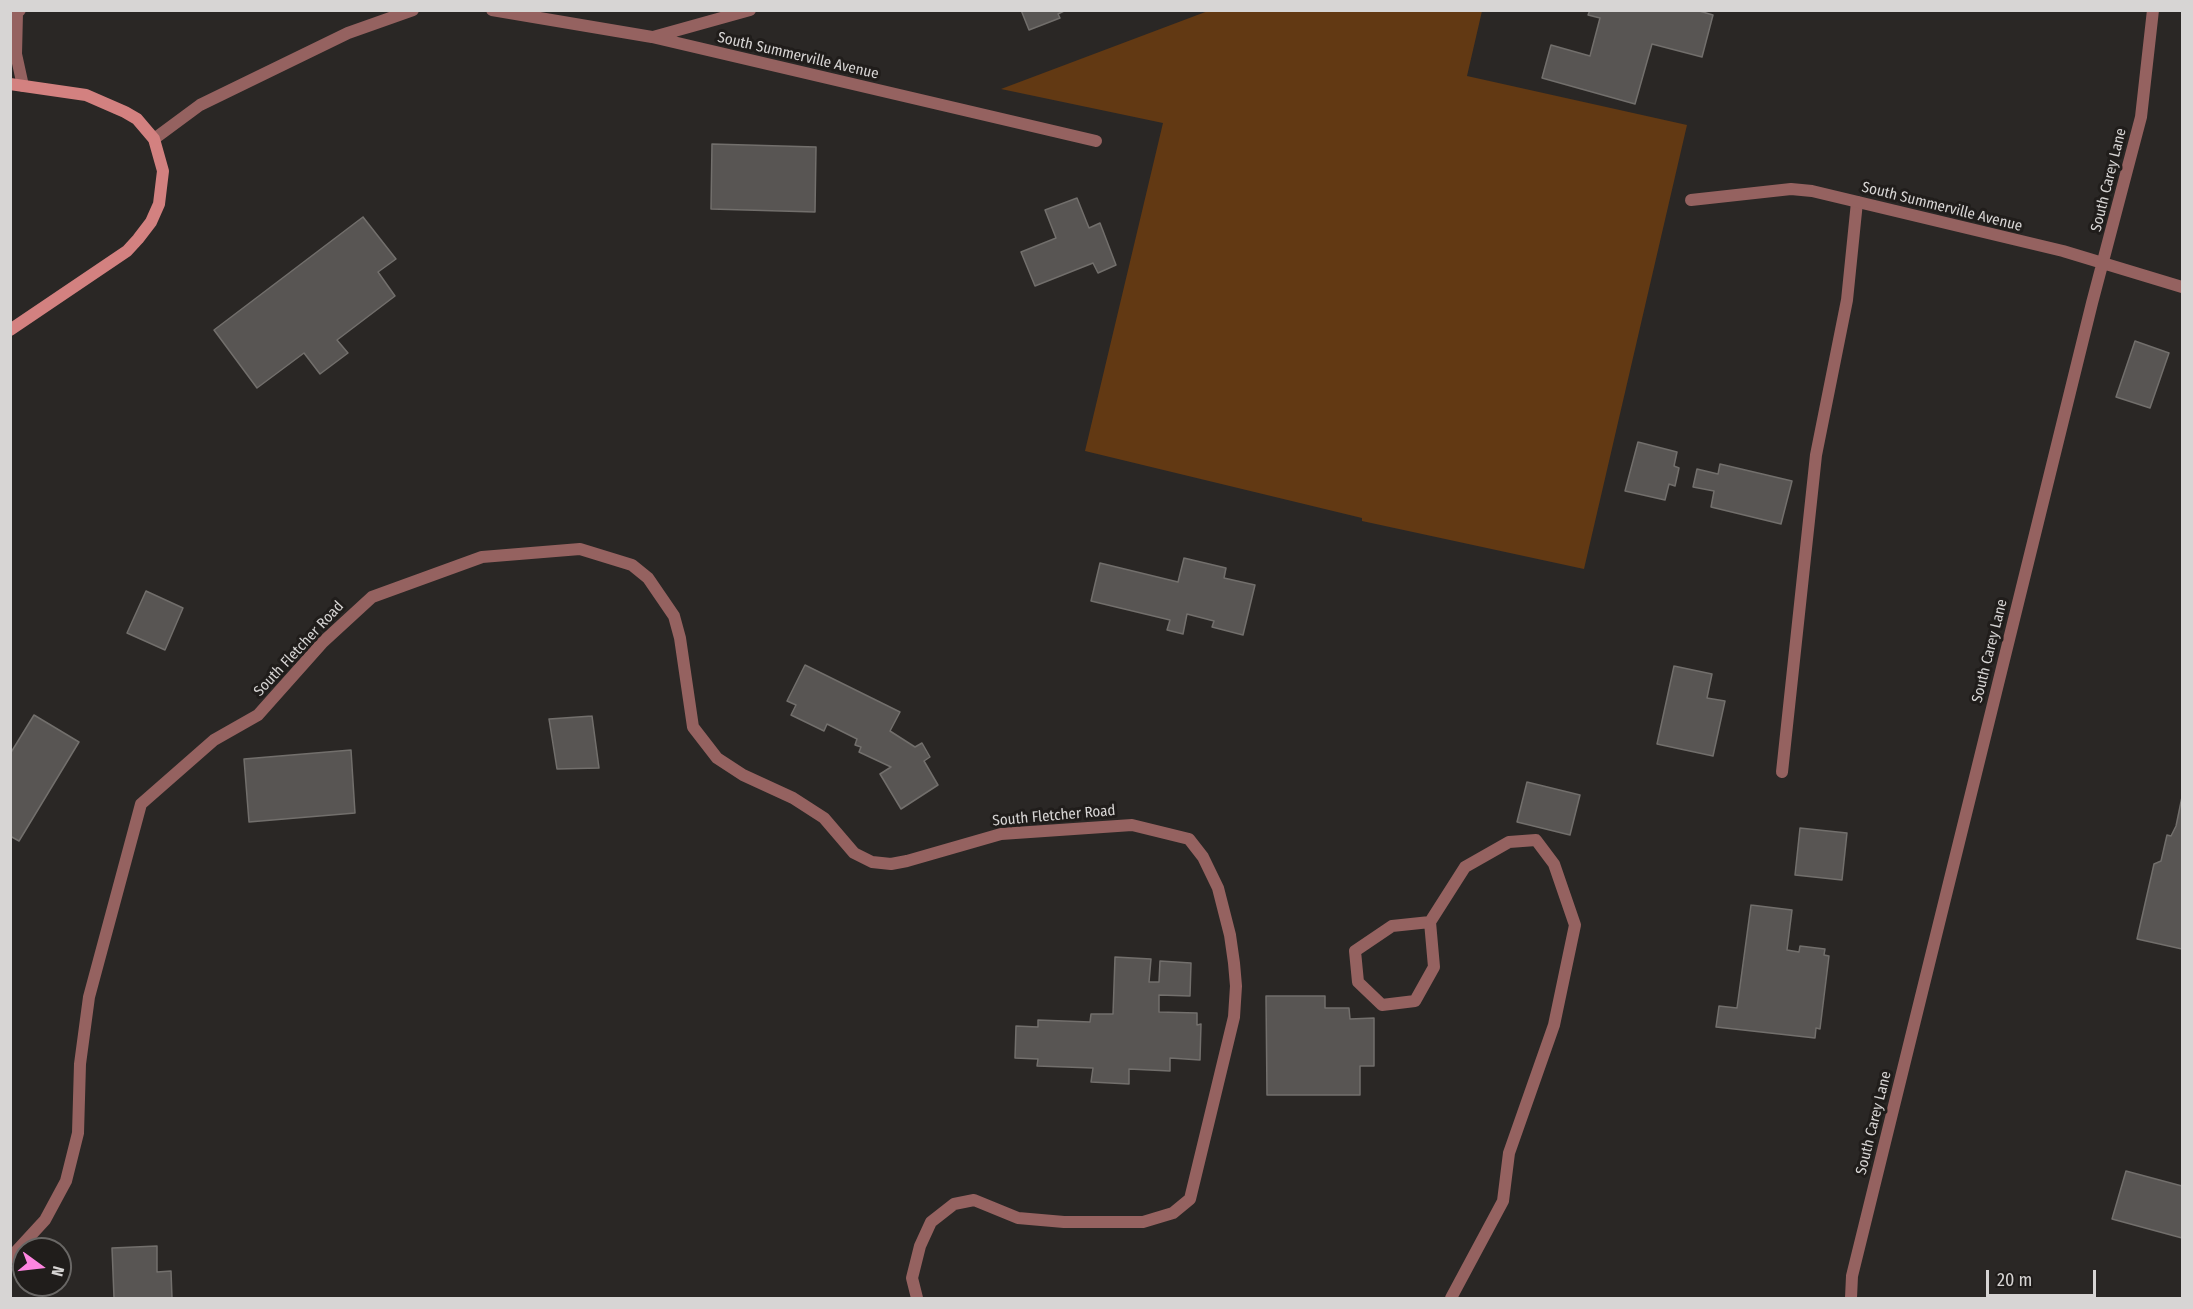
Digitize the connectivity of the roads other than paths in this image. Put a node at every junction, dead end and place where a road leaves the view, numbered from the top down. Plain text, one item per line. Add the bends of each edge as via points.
1 (20, 10) edge
2 (413, 10) edge
3 (492, 10) edge
4 (750, 10) edge
5 (2153, 10) edge
6 (652, 37) junction
7 (17, 85) edge
8 (154, 139) junction
9 (1096, 141) dead end
10 (1690, 200) dead end
11 (1857, 202) junction
12 (2103, 264) junction
13 (2182, 287) edge
14 (10, 330) edge
15 (1782, 771) dead end
16 (1430, 922) junction
17 (10, 1258) edge
18 (917, 1299) edge
19 (1451, 1299) edge
20 (1851, 1299) edge

1 - 7 street
2 - 8 street via 348,33 200,105
3 - 6 street, South Summerville Avenue
4 - 6 street
5 - 12 street, South Carey Lane via 2141,117
6 - 9 street, South Summerville Avenue
7 - 8 street via 102,100 137,119
8 - 14 street via 163,171 159,204 151,222 127,250
10 - 11 street, South Summerville Avenue via 1791,189
11 - 12 street, South Summerville Avenue
11 - 15 street via 1847,300 1816,455
12 - 13 street, South Summerville Avenue
12 - 20 street, South Carey Lane via 1852,1276
16 - 16 street via 1392,926 1355,951 1358,982 1383,1005 1415,1001 1434,967
16 - 19 street via 1466,867 1509,843 1536,840 1554,864 1575,925 1554,1025 1509,1153 1503,1201
17 - 18 street, South Fletcher Road via 45,1220 66,1181 78,1133 80,1064 89,997 141,804 214,740 258,715 323,642 372,597 482,557 580,549 632,565 648,578 674,616 693,727 717,758 824,818 854,852 872,862 907,861 1001,834 1132,825 1189,839 1218,888 1234,963 1234,1017 1190,1199 1173,1213 1143,1222 1018,1218 974,1200 954,1204 931,1222 920,1246 912,1278

